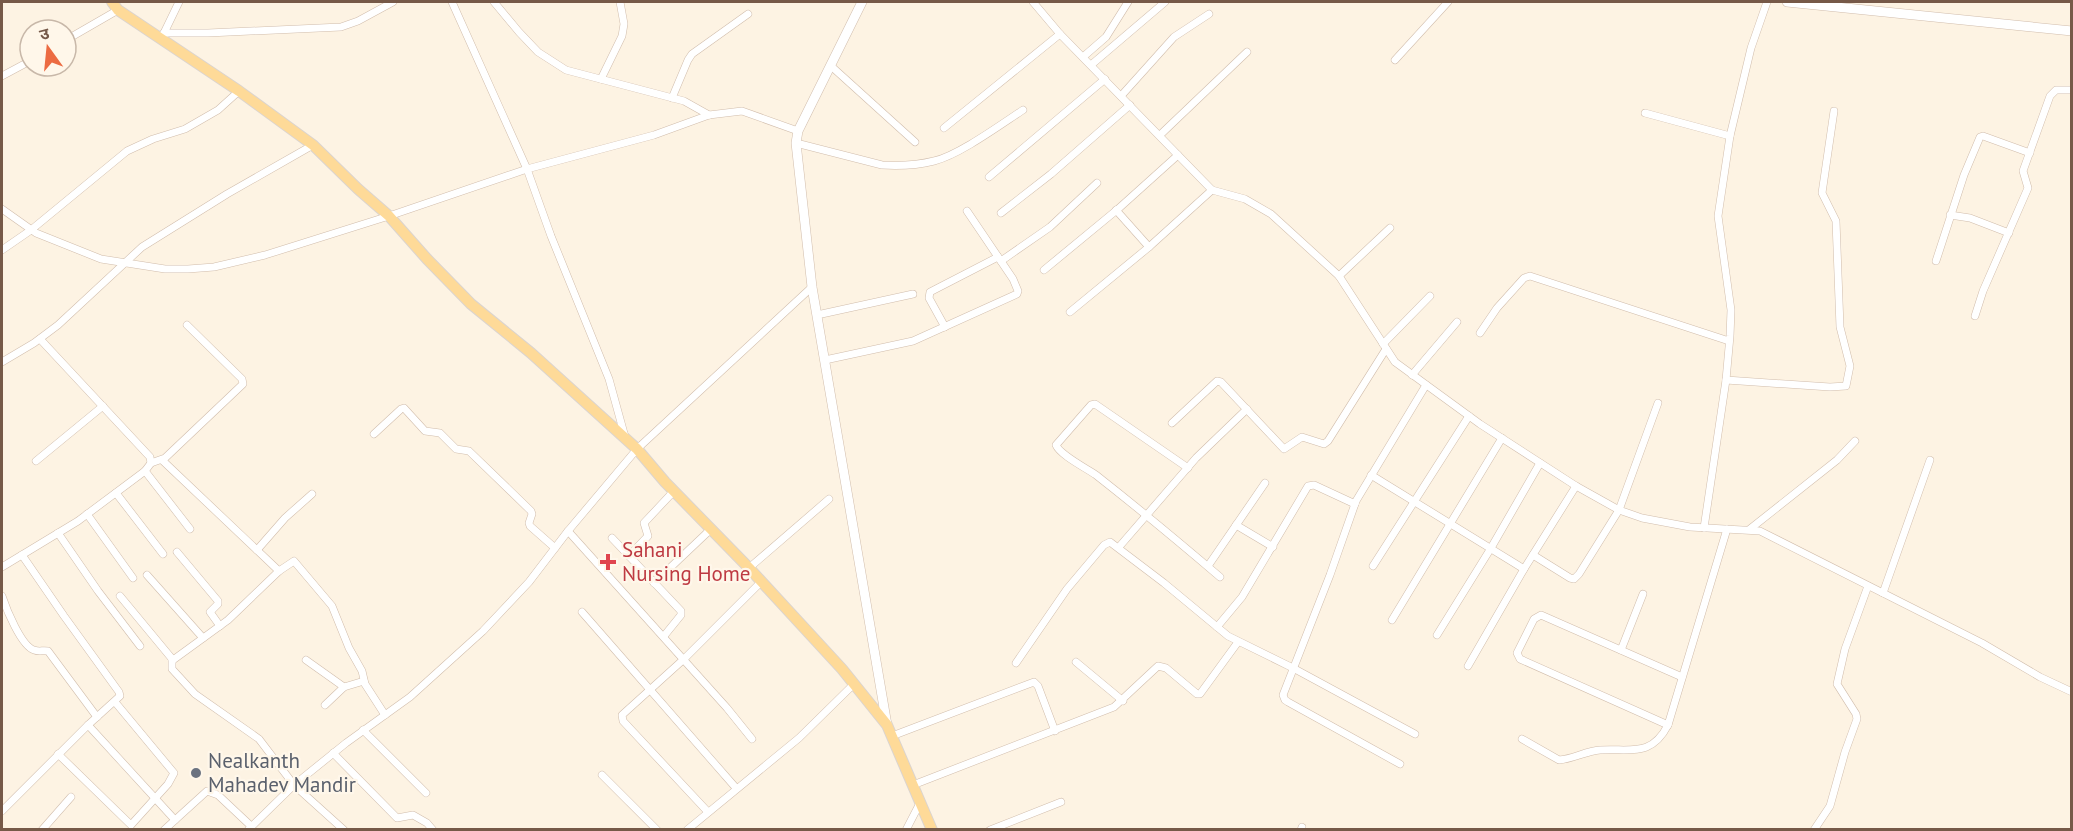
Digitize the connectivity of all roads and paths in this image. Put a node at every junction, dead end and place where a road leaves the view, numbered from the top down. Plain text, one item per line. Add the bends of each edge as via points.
1 (179, 2) edge
2 (393, 2) edge
3 (452, 2) edge
4 (494, 2) edge
5 (620, 2) edge
6 (862, 2) edge
7 (1034, 2) edge
8 (1128, 2) edge
9 (1166, 2) edge
10 (1448, 2) edge
11 (1767, 2) edge
12 (1787, 2) edge
13 (115, 6) edge
14 (748, 14) dead end
15 (1209, 14) dead end
16 (2072, 31) edge
17 (78, 32) edge
18 (1060, 34) junction
19 (162, 36) junction
20 (1247, 52) dead end
21 (1083, 57) junction
22 (1395, 60) dead end
23 (1091, 65) junction
24 (831, 66) junction
25 (18, 67) edge
26 (2, 76) edge
27 (601, 79) junction
28 (1105, 79) junction
29 (2072, 90) edge
30 (239, 91) junction
31 (1121, 96) junction
32 (672, 98) junction
33 (1130, 105) junction
34 (1023, 110) dead end
35 (1834, 111) dead end
36 (1645, 113) dead end
37 (709, 115) junction
38 (944, 128) dead end
39 (798, 131) junction
40 (1160, 135) junction
41 (1730, 136) junction
42 (915, 142) dead end
43 (796, 143) junction
44 (313, 145) junction
45 (2030, 153) junction
46 (1178, 155) junction
47 (527, 169) junction
48 (989, 177) dead end
49 (1097, 183) dead end
50 (1212, 190) junction
51 (2, 209) edge
52 (1116, 210) junction
53 (967, 211) dead end
54 (1001, 213) dead end
55 (1950, 215) junction
56 (389, 216) junction
57 (1390, 228) dead end
58 (31, 230) junction
59 (2009, 233) junction
60 (1149, 248) junction
61 (2, 250) edge
62 (1000, 259) junction
63 (1936, 261) dead end
64 (126, 262) junction
65 (1044, 270) dead end
66 (1339, 276) junction
67 (812, 287) junction
68 (913, 294) dead end
69 (1430, 296) dead end
70 (1070, 312) dead end
71 (817, 315) junction
72 (1975, 316) dead end
73 (1457, 322) dead end
74 (187, 326) dead end
75 (945, 327) junction
76 (1480, 333) dead end
77 (40, 339) junction
78 (1729, 341) junction
79 (1385, 346) junction
80 (825, 360) junction
81 (2, 362) edge
82 (1412, 375) junction
83 (1726, 380) junction
84 (1426, 385) junction
85 (1658, 403) dead end
86 (103, 406) junction
87 (1247, 410) junction
88 (1469, 416) junction
89 (1172, 423) dead end
90 (374, 434) dead end
91 (625, 437) junction
92 (1502, 438) junction
93 (1855, 441) dead end
94 (637, 449) junction
95 (162, 460) junction
96 (1930, 460) dead end
97 (36, 461) dead end
98 (151, 463) junction
99 (1540, 463) junction
100 (1188, 468) junction
101 (145, 471) junction
102 (1371, 475) junction
103 (1265, 483) dead end
104 (1576, 486) junction
105 (674, 491) junction
106 (116, 493) junction
107 (312, 494) dead end
108 (829, 500) dead end
109 (1415, 501) junction
110 (1355, 504) junction
111 (1618, 510) junction
112 (87, 514) junction
113 (1147, 514) junction
114 (1449, 523) junction
115 (1236, 525) junction
116 (1704, 528) junction
117 (190, 529) dead end
118 (711, 529) junction
119 (1727, 529) junction
120 (1750, 530) junction
121 (568, 531) junction
122 (58, 533) junction
123 (612, 538) dead end
124 (1119, 547) junction
125 (1273, 547) junction
126 (555, 548) junction
127 (1491, 548) junction
128 (257, 550) junction
129 (177, 552) dead end
130 (163, 554) dead end
131 (22, 555) junction
132 (1533, 555) junction
133 (629, 556) junction
134 (1208, 566) junction
135 (1373, 566) dead end
136 (2, 567) edge
137 (749, 568) junction
138 (1524, 569) junction
139 (279, 571) junction
140 (147, 575) dead end
141 (1220, 577) dead end
142 (133, 578) dead end
143 (761, 582) junction
144 (654, 583) junction
145 (1868, 586) junction
146 (1883, 593) junction
147 (1642, 594) dead end
148 (2, 596) edge
149 (120, 596) dead end
150 (582, 612) dead end
151 (1392, 620) dead end
152 (220, 626) junction
153 (1217, 627) junction
154 (1437, 635) dead end
155 (664, 636) junction
156 (203, 639) junction
157 (1238, 642) junction
158 (140, 646) dead end
159 (1621, 650) junction
160 (684, 659) junction
161 (172, 660) junction
162 (306, 660) dead end
163 (1076, 662) dead end
164 (1016, 663) dead end
165 (1468, 666) dead end
166 (1293, 668) junction
167 (1682, 677) junction
168 (364, 681) junction
169 (854, 684) junction
170 (344, 687) junction
171 (651, 689) junction
172 (2072, 692) edge
173 (1123, 701) junction
174 (115, 702) junction
175 (325, 705) dead end
176 (385, 715) junction
177 (97, 717) junction
178 (88, 725) junction
179 (887, 725) junction
180 (1668, 725) junction
181 (363, 730) junction
182 (1055, 731) junction
183 (1415, 735) dead end
184 (892, 736) junction
185 (752, 739) dead end
186 (1522, 739) dead end
187 (333, 753) junction
188 (58, 754) junction
189 (1400, 764) dead end
190 (602, 775) dead end
191 (294, 785) junction
192 (913, 785) junction
193 (736, 788) junction
194 (426, 793) dead end
195 (71, 797) dead end
196 (154, 799) junction
197 (1061, 802) dead end
198 (920, 803) junction
199 (2, 811) edge
200 (708, 812) junction
201 (175, 819) junction
202 (250, 828) edge
203 (42, 830) edge
204 (164, 830) edge
205 (344, 830) edge
206 (433, 830) edge
207 (657, 830) edge
208 (687, 830) edge
209 (906, 830) edge
210 (932, 830) edge
211 (990, 830) edge
212 (1814, 830) edge

1 - 19 street
2 - 19 street via 341,27
3 - 47 street
4 - 27 street via 551,62
5 - 27 street via 622,36
6 - 24 street
7 - 18 street
8 - 21 street via 1106,37
9 - 23 street
10 - 22 street
11 - 41 street via 1751,48
12 - 16 street
13 - 17 street
13 - 19 main road
14 - 32 street via 692,54
15 - 31 street via 1174,37
18 - 21 street
18 - 38 street
19 - 30 main road
20 - 40 street
21 - 23 street
23 - 28 street
24 - 39 street
24 - 42 street
25 - 26 street
27 - 32 street
28 - 31 street
28 - 48 street
29 - 45 street via 2053,91
30 - 44 main road
30 - 58 street via 218,110 185,129 127,151
31 - 33 street
32 - 37 street
33 - 40 street
33 - 54 street
34 - 43 street via 933,162 882,165
35 - 83 street via 1822,193 1836,221 1840,327 1850,369 1846,386
36 - 41 street
37 - 39 street via 742,111
37 - 47 street via 654,135
39 - 43 street
40 - 46 street
41 - 78 street via 1718,216 1731,310
43 - 67 street
44 - 56 main road
44 - 64 street via 142,247
45 - 55 street via 1980,137
45 - 59 street via 2023,171 2028,188
46 - 50 street
46 - 52 street
47 - 56 street
47 - 91 street via 609,379
49 - 62 street via 1050,227
50 - 60 street
50 - 66 street via 1245,199 1271,214
51 - 58 street
52 - 60 street
52 - 65 street
53 - 62 street
55 - 59 street
55 - 63 street
56 - 64 street via 214,267 165,269
56 - 91 main road via 471,304
57 - 66 street
58 - 61 street
58 - 64 street via 101,259
59 - 72 street
60 - 70 street
62 - 75 street via 930,292 929,298
62 - 75 street via 1017,294
64 - 77 street
66 - 79 street
67 - 71 street
67 - 94 street
68 - 71 street
69 - 79 street
71 - 80 street
73 - 82 street
74 - 95 street via 243,384
75 - 80 street via 913,341
76 - 78 street via 1524,278 1530,276
77 - 81 street
77 - 86 street
78 - 83 street
79 - 82 street via 1395,362
79 - 87 street via 1324,444 1302,437 1284,449
80 - 179 street
82 - 84 street
83 - 116 street
84 - 88 street
84 - 102 street
85 - 111 street
86 - 97 street
86 - 98 street via 150,457
87 - 89 street via 1217,381
87 - 100 street
88 - 92 street
88 - 109 street
90 - 126 street via 404,408 425,431 440,433 456,449 468,451 531,511 530,526
91 - 94 main road
92 - 99 street
92 - 114 street
93 - 120 street
94 - 105 main road
94 - 121 street
95 - 98 street
95 - 128 street
96 - 146 street
98 - 101 street
99 - 104 street
99 - 127 street
100 - 113 street
100 - 113 street via 1095,404 1058,441 1059,450
101 - 106 street
101 - 117 street
102 - 109 street
102 - 110 street
103 - 115 street
104 - 111 street
104 - 132 street
105 - 118 main road
105 - 133 street via 644,523 648,536
106 - 112 street
106 - 130 street
107 - 128 street
108 - 137 street
109 - 114 street
109 - 135 street
110 - 125 street via 1311,485
110 - 166 street
111 - 116 street
111 - 132 street via 1576,577 1570,578
112 - 122 street
112 - 142 street
113 - 124 street
113 - 134 street
114 - 127 street
114 - 151 street
115 - 125 street
115 - 134 street
116 - 119 street
118 - 137 main road
118 - 144 street
119 - 120 street
119 - 167 street
120 - 145 street via 1770,536
121 - 126 street
121 - 155 street
122 - 131 street
122 - 158 street
123 - 133 street
124 - 153 street
124 - 164 street via 1110,542 1104,545 1067,589
125 - 153 street via 1242,597
126 - 176 street via 483,632
127 - 138 street
127 - 154 street
128 - 139 street
129 - 152 street via 218,601 210,612
131 - 136 street
131 - 174 street via 119,692
132 - 138 street
133 - 144 street
134 - 141 street
137 - 143 main road
138 - 165 street
139 - 152 street
139 - 168 street via 294,561 329,602 363,671
140 - 156 street
143 - 160 street
143 - 169 main road
144 - 155 street via 682,613
145 - 146 street
145 - 212 street via 1837,684 1856,714 1856,726 1830,806
146 - 172 street
147 - 159 street
148 - 177 street via 11,622 30,647 48,651
149 - 161 street
150 - 171 street
152 - 156 street
153 - 157 street
155 - 160 street
156 - 161 street
157 - 166 street
157 - 173 street via 1202,693 1197,694 1161,665
159 - 167 street
159 - 180 street via 1541,615 1534,619 1517,653 1520,659
160 - 171 street
160 - 185 street
161 - 191 street via 171,669 195,694 259,739
162 - 170 street
163 - 173 street
166 - 183 street
166 - 189 street via 1285,700
167 - 180 street
168 - 170 street
168 - 176 street
169 - 179 main road
169 - 193 street via 798,738
170 - 175 street
171 - 193 street
171 - 200 street via 623,714 623,721
173 - 182 street
174 - 177 street
174 - 196 street via 174,773
176 - 181 street
177 - 178 street
178 - 188 street
178 - 196 street
179 - 184 main road
180 - 186 street via 1659,739 1642,750 1600,750 1562,760
181 - 187 street
181 - 194 street
182 - 184 street via 1034,682
182 - 192 street
184 - 192 main road
187 - 191 street
187 - 206 street via 397,818 413,815
188 - 196 street via 131,825
188 - 199 street
190 - 207 street
191 - 202 street
191 - 205 street
192 - 198 main road
193 - 200 street
195 - 203 street
196 - 201 street
197 - 211 street
198 - 209 street
198 - 210 main road
200 - 208 street
201 - 202 street via 204,792 213,791
201 - 204 street

